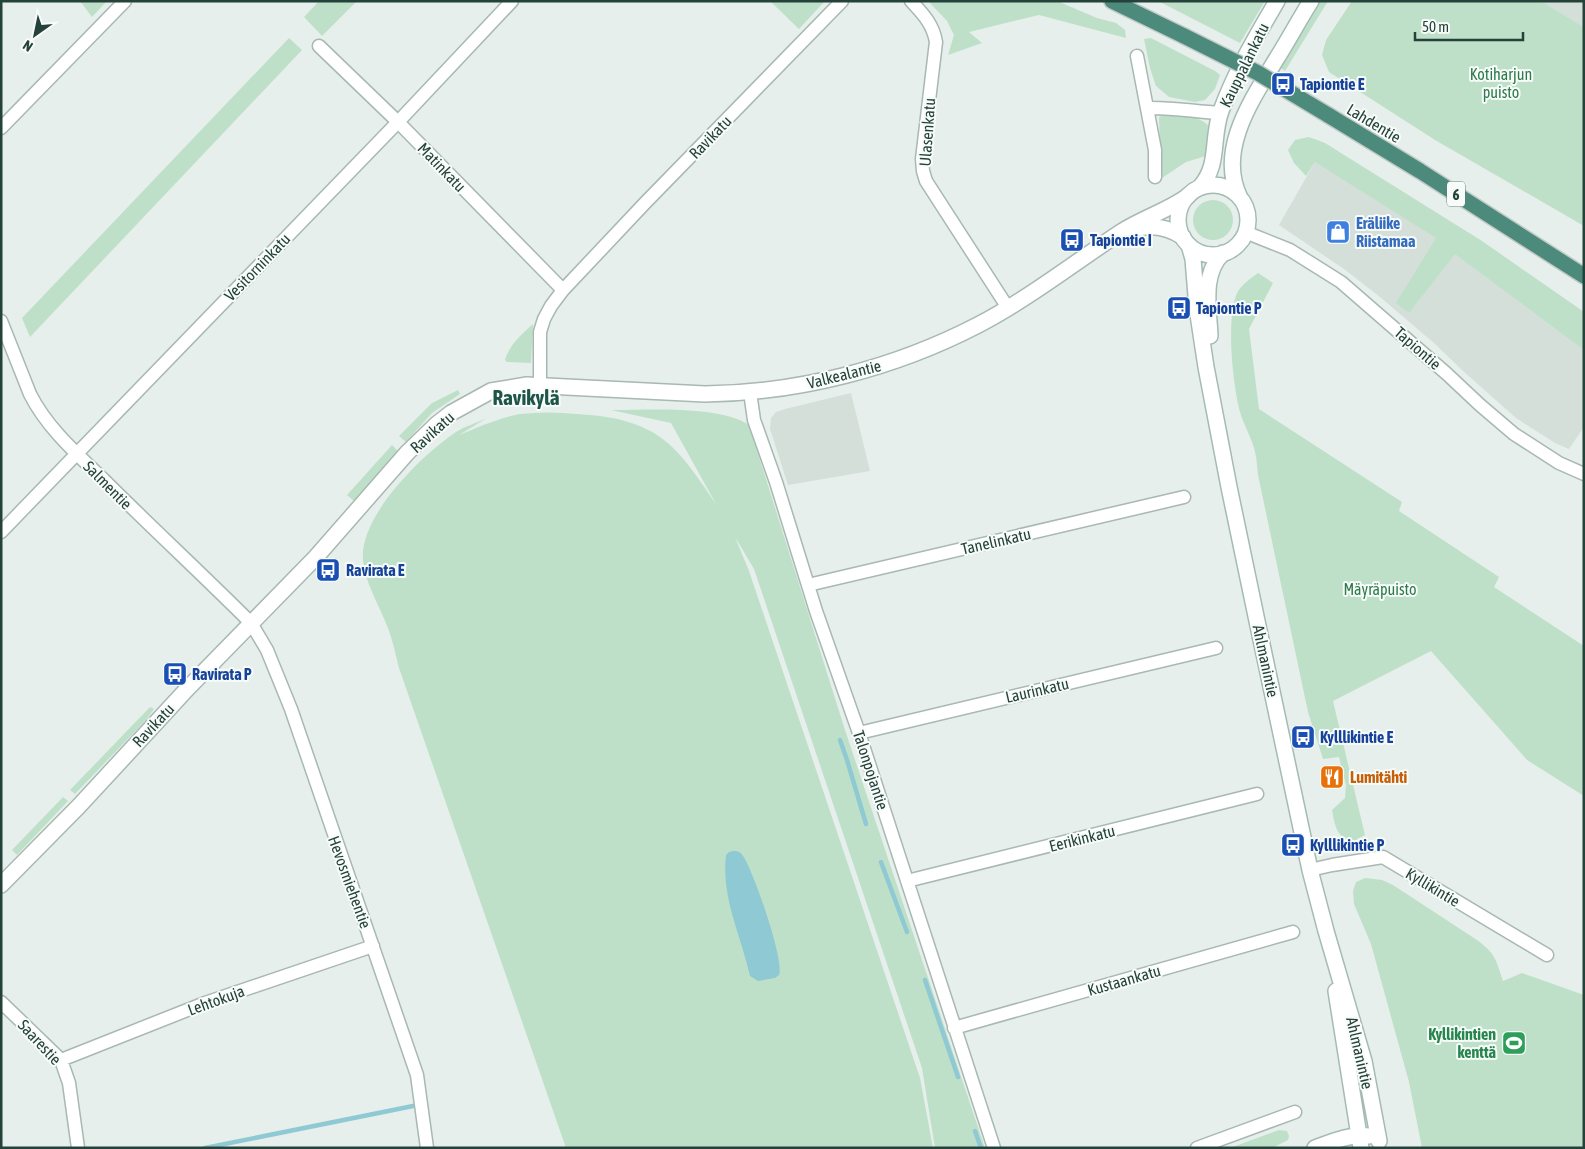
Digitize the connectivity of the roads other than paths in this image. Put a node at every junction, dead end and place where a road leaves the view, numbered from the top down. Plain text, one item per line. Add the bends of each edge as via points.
1 (125, 1) edge
2 (512, 1) edge
3 (842, 1) edge
4 (910, 1) edge
5 (1112, 1) edge
6 (1276, 1) edge
7 (1310, 1) edge
8 (319, 46) dead end
9 (1137, 56) dead end
10 (1148, 108) junction
11 (1220, 113) junction
12 (398, 122) junction
13 (1, 128) edge
14 (1155, 177) dead end
15 (1194, 191) junction
16 (1240, 198) junction
17 (1245, 232) junction
18 (1115, 237) junction
19 (1186, 241) junction
20 (1223, 253) junction
21 (1584, 276) edge
22 (563, 290) junction
23 (1008, 308) junction
24 (1, 321) edge
25 (540, 385) junction
26 (1211, 390) junction
27 (750, 392) junction
28 (76, 453) junction
29 (1584, 474) edge
30 (1184, 497) dead end
31 (1, 532) edge
32 (808, 585) junction
33 (251, 623) junction
34 (1216, 648) dead end
35 (859, 733) junction
36 (1256, 794) dead end
37 (1310, 870) junction
38 (907, 881) junction
39 (1, 885) edge
40 (1326, 931) junction
41 (1293, 932) dead end
42 (373, 946) junction
43 (1547, 955) dead end
44 (1, 1002) edge
45 (954, 1028) junction
46 (61, 1060) junction
47 (1295, 1112) dead end
48 (1360, 1142) edge
49 (1376, 1146) edge
50 (78, 1148) edge
51 (427, 1148) edge
52 (994, 1148) edge
53 (1197, 1148) edge
54 (1315, 1148) edge

1 - 13 street
2 - 12 street, Vesitorninkatu
3 - 22 street, Ravikatu
4 - 23 street, Ulasenkatu via 930,22 936,42 922,159 926,181
5 - 21 highway, Lahdentie / 6, bridge via 1258,73
6 - 11 main road, Kauppalankatu via 1235,77
7 - 16 main road, Kauppalankatu via 1252,100 1234,144 1232,165 1235,188
8 - 12 street, Matinkatu
9 - 10 street
10 - 11 street
10 - 14 street via 1155,150
11 - 15 main road, Kauppalankatu via 1211,171
12 - 22 street, Matinkatu
12 - 28 street, Vesitorninkatu
15 - 16 main road via 1223,186
15 - 18 main road, Valkealantie
15 - 19 main road via 1181,205 1178,214 1178,224
16 - 17 main road via 1246,208
17 - 20 main road via 1235,247
17 - 29 street, Tapiontie via 1290,250 1341,282 1514,434 1559,463
18 - 19 main road, Valkealantie via 1149,226 1169,229
18 - 23 main road, Valkealantie
19 - 20 main road via 1196,250
19 - 26 main road, Ahlmanintie via 1192,259
20 - 26 main road, Ahlmanintie via 1213,265 1208,287
22 - 25 street, Ravikatu via 547,312 540,332
23 - 27 main road, Valkealantie via 953,338 907,357 837,377
24 - 28 street, Salmentie via 36,406 48,424
25 - 27 main road, Valkealantie via 705,394
25 - 33 main road, Ravikatu via 491,391 437,424
26 - 37 main road, Ahlmanintie
27 - 32 street, Talonpojantie via 754,420
28 - 31 street, Vesitorninkatu
28 - 33 street, Salmentie
30 - 32 street, Tanelinkatu
32 - 35 street, Talonpojantie
33 - 39 main road, Ravikatu
33 - 42 street, Hevosmiehentie via 268,650 291,709
34 - 35 street, Laurinkatu
35 - 38 street, Talonpojantie
36 - 38 street, Eerikinkatu
37 - 40 main road, Ahlmanintie
37 - 43 street, Kyllikintie via 1383,857
38 - 45 street, Talonpojantie
40 - 48 main road, Ahlmanintie
40 - 49 main road, Ahlmanintie via 1364,1060
41 - 45 street, Kustaankatu
42 - 46 street, Lehtokuja via 205,1003
42 - 51 street, Hevosmiehentie via 417,1075
44 - 46 street, Saarestie
45 - 52 street, Talonpojantie
46 - 50 street, Saarestie via 69,1083
47 - 53 street
48 - 49 main road via 1368,1136
48 - 54 main road via 1338,1140

